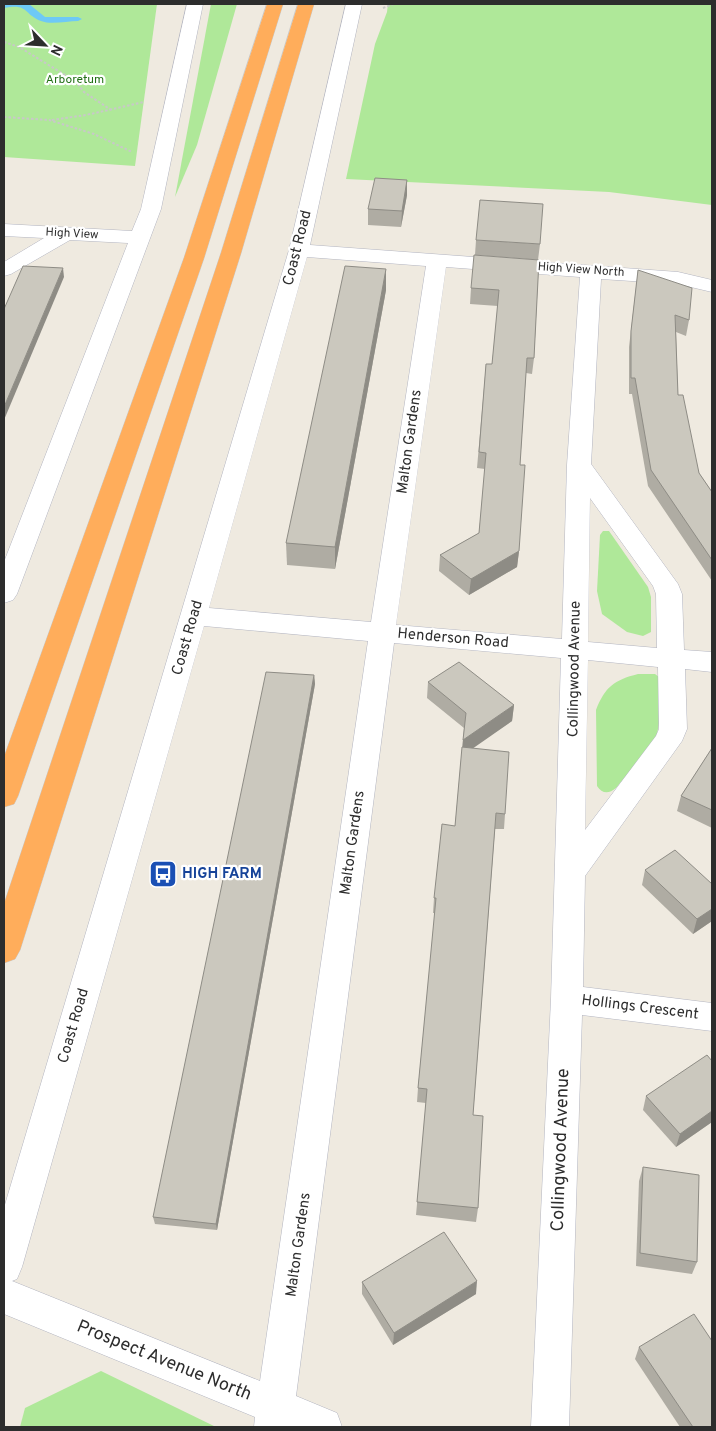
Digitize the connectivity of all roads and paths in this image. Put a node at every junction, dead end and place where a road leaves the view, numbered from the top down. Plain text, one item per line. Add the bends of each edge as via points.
1 (195, 4) edge
2 (274, 4) edge
3 (306, 4) edge
4 (354, 4) edge
5 (394, 4) edge
6 (382, 8) dead end
7 (4, 42) edge
8 (176, 94) junction
9 (111, 110) junction
10 (4, 117) edge
11 (48, 120) junction
12 (159, 166) junction
13 (4, 230) edge
14 (66, 234) junction
15 (141, 238) junction
16 (299, 250) junction
17 (437, 260) junction
18 (4, 270) edge
19 (591, 271) junction
20 (712, 286) edge
21 (579, 464) junction
22 (4, 594) edge
23 (194, 616) junction
24 (382, 633) junction
25 (575, 650) junction
26 (672, 658) junction
27 (712, 662) edge
28 (4, 796) edge
29 (570, 873) junction
30 (4, 950) edge
31 (567, 999) junction
32 (712, 1017) edge
33 (4, 1267) edge
34 (4, 1296) edge
35 (275, 1418) edge
36 (324, 1427) edge
37 (550, 1427) edge

1 - 8 street
2 - 28 highway via 194,258
3 - 30 highway via 231,253
4 - 16 street, Coast Road
5 - 6 path
7 - 9 path via 19,47 76,81 84,92
8 - 9 path
8 - 12 street
9 - 11 path
10 - 11 path
11 - 12 path via 94,134
12 - 15 street via 151,209
13 - 14 street, High View
14 - 15 street, High View
14 - 18 street
15 - 22 street
16 - 17 street, High View North
16 - 23 street, Coast Road
17 - 19 street, High View North
17 - 24 street, Malton Gardens
19 - 20 street, High View North via 678,278
19 - 21 street, Collingwood Avenue
21 - 25 street, Collingwood Avenue
21 - 26 street via 665,584 669,594
23 - 24 street, Henderson Road
23 - 33 street, Coast Road
24 - 25 street, Henderson Road
24 - 35 street, Malton Gardens
25 - 26 street, Henderson Road
25 - 29 street, Collingwood Avenue
26 - 27 street, Henderson Road
26 - 29 street via 673,729 668,741
29 - 31 street, Collingwood Avenue
31 - 32 street, Hollings Crescent
31 - 37 street, Collingwood Avenue
34 - 35 street, Prospect Avenue North via 210,1378
35 - 36 street, Prospect Avenue North

